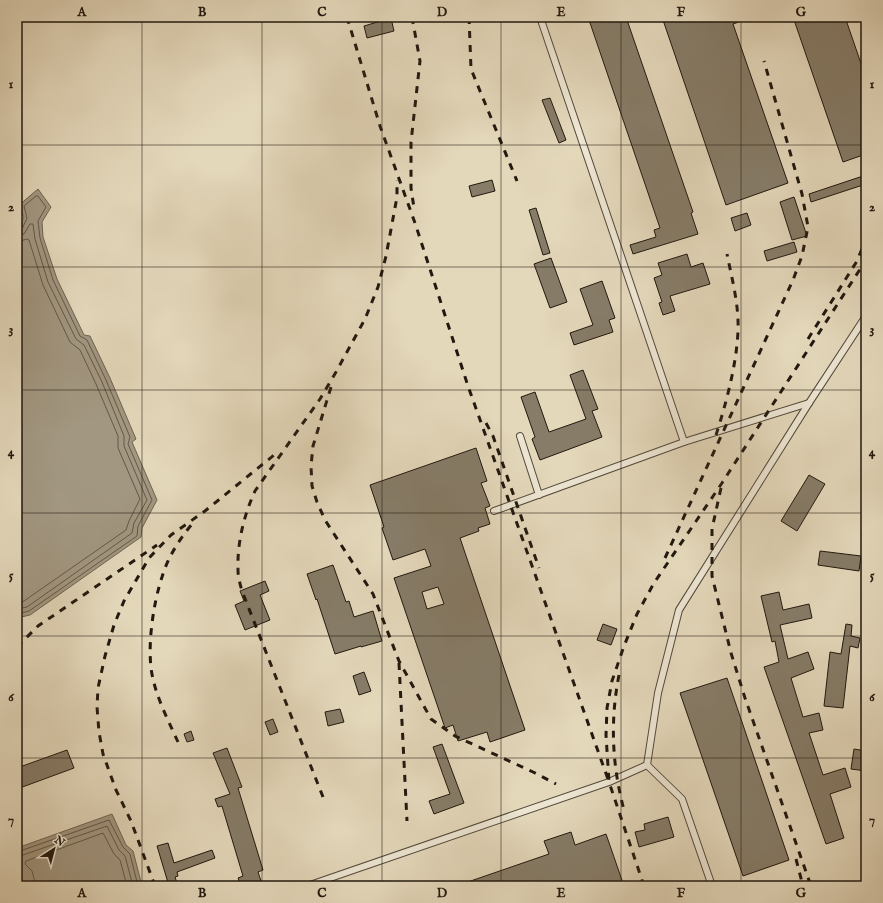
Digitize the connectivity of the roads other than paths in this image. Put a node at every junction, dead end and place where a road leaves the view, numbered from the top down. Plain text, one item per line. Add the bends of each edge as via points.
1 (540, 17) edge
2 (866, 316) edge
3 (809, 403) junction
4 (520, 436) dead end
5 (684, 442) junction
6 (539, 495) junction
7 (494, 511) dead end
8 (647, 765) junction
9 (316, 884) edge
10 (307, 886) edge
11 (712, 886) edge

1 - 5 lane
2 - 3 lane
3 - 5 lane
3 - 8 lane via 679,610 658,692
4 - 6 lane
5 - 6 lane
6 - 7 lane
8 - 9 lane via 609,782
8 - 11 lane via 682,799
9 - 10 lane

